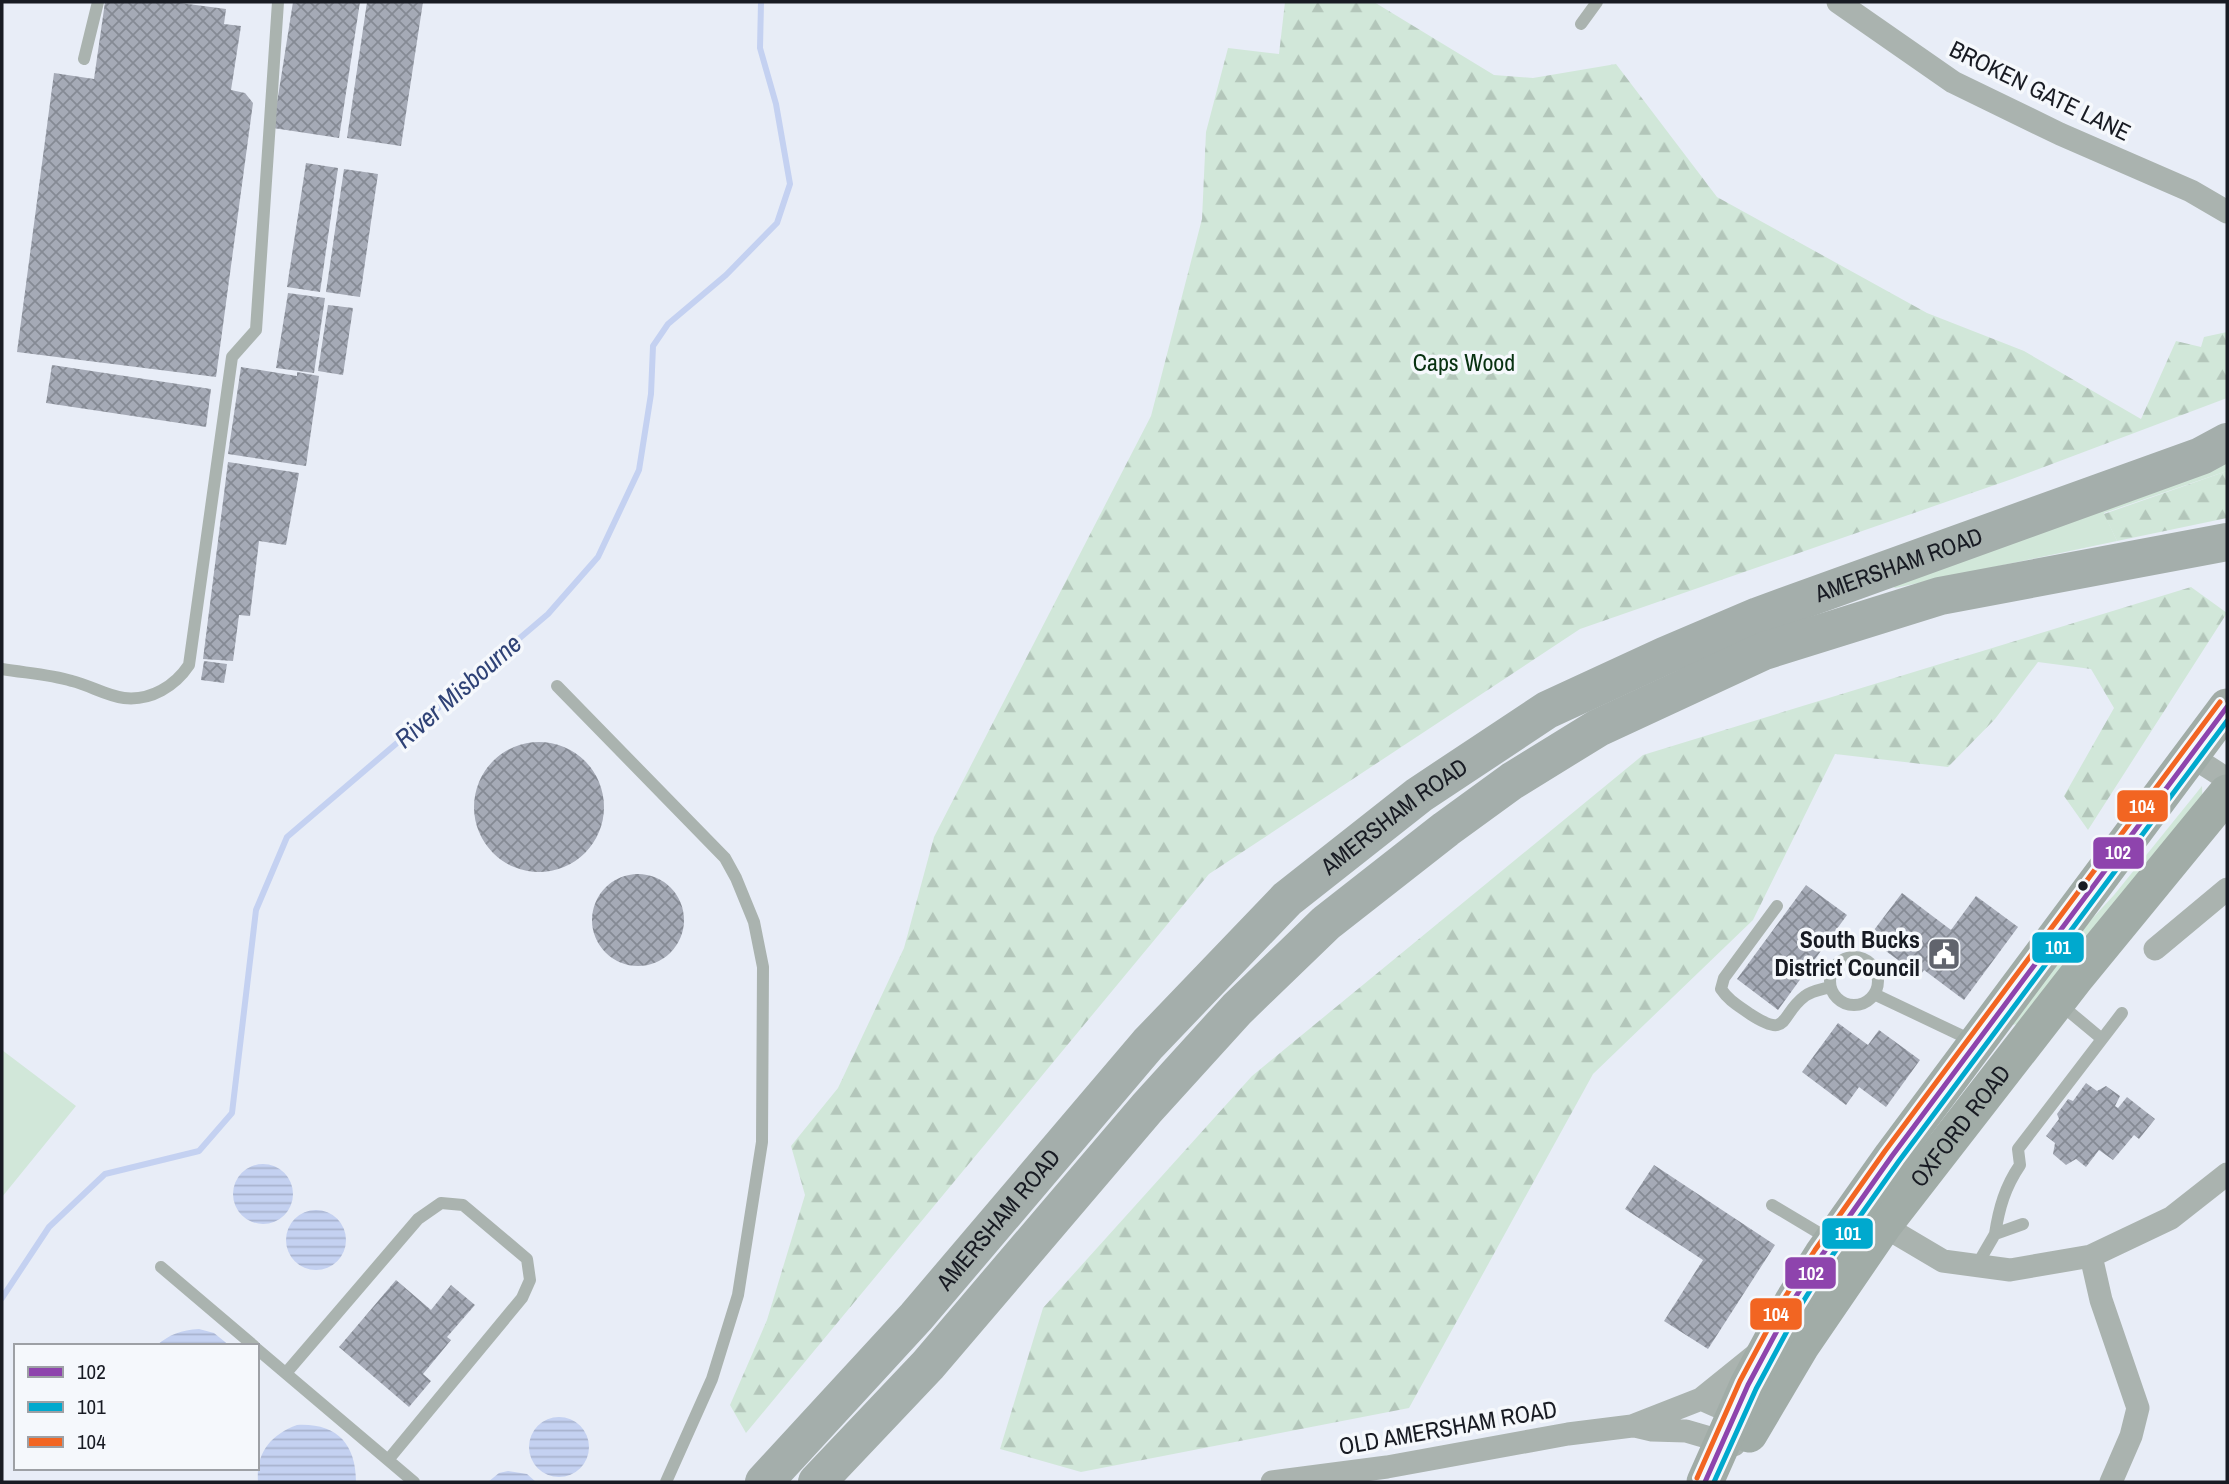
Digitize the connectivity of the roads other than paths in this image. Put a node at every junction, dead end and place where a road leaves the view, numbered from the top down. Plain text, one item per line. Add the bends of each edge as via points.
1 (98, 2) edge
2 (278, 2) edge
3 (1597, 2) edge
4 (1838, 2) edge
5 (1581, 23) dead end
6 (84, 59) dead end
7 (2227, 212) edge
8 (2227, 442) edge
9 (2227, 542) edge
10 (2, 669) edge
11 (557, 687) dead end
12 (2227, 707) edge
13 (2191, 756) junction
14 (2227, 779) edge
15 (2227, 793) edge
16 (2227, 889) edge
17 (1777, 906) dead end
18 (2155, 949) dead end
19 (1830, 987) junction
20 (1874, 994) junction
21 (2057, 1001) junction
22 (2122, 1013) dead end
23 (2102, 1039) junction
24 (1977, 1042) junction
25 (2017, 1051) junction
26 (2227, 1174) edge
27 (1772, 1205) dead end
28 (1869, 1217) junction
29 (2023, 1224) dead end
30 (1995, 1234) junction
31 (1832, 1241) junction
32 (2091, 1256) junction
33 (1977, 1265) junction
34 (161, 1267) dead end
35 (1771, 1341) junction
36 (252, 1344) edge
37 (259, 1350) edge
38 (286, 1373) junction
39 (1701, 1399) junction
40 (1632, 1426) junction
41 (1739, 1431) junction
42 (388, 1460) junction
43 (1387, 1474) edge
44 (414, 1482) edge
45 (666, 1482) edge
46 (764, 1482) edge
47 (817, 1482) edge
48 (1272, 1482) edge
49 (1705, 1482) edge
50 (1727, 1482) edge
51 (2111, 1482) edge

1 - 6 lane
2 - 10 lane via 256,330 232,357 189,665 178,681 164,690 124,698 73,681
3 - 5 lane
4 - 7 street, BROKEN GATE LANE via 1953,82 2191,191
8 - 46 highway, AMERSHAM ROAD via 2202,456 1758,616 1664,656 1547,709 1419,795 1287,899 1157,1035 916,1317
9 - 47 highway via 1940,596 1764,651 1598,728 1512,781 1326,923 1237,1009 928,1366
11 - 45 lane via 725,858 754,922 763,967 762,1142 738,1295 712,1379
12 - 13 main road
13 - 14 street
13 - 24 main road
15 - 21 main road, OXFORD ROAD
16 - 18 street
17 - 19 lane via 1724,978 1721,989 1727,998 1776,1026 1805,995
19 - 20 lane via 1839,1000 1853,1005
19 - 20 lane via 1837,964 1859,957 1877,973
20 - 24 lane
21 - 23 lane
21 - 25 main road, OXFORD ROAD
22 - 23 lane
23 - 30 lane via 2018,1149 2020,1165 2001,1201
24 - 25 main road
24 - 28 main road
25 - 28 main road, OXFORD ROAD
26 - 32 street via 2171,1218
27 - 31 lane
28 - 31 main road
28 - 33 street via 1943,1261
28 - 41 main road, OXFORD ROAD via 1801,1346
29 - 30 lane
30 - 33 lane
31 - 35 main road
32 - 33 street via 2010,1270
32 - 51 street via 2137,1408 2132,1436
34 - 36 lane
35 - 39 street, OLD AMERSHAM ROAD
35 - 41 main road
37 - 38 lane
38 - 42 lane
38 - 42 lane via 418,1219 441,1203 463,1205 527,1259 530,1280 522,1298
39 - 40 street, OLD AMERSHAM ROAD
39 - 41 street
40 - 41 street, OLD AMERSHAM ROAD
40 - 43 street, OLD AMERSHAM ROAD via 1568,1434
41 - 49 main road
41 - 50 main road, OXFORD ROAD
42 - 44 lane
43 - 48 street, OLD AMERSHAM ROAD

